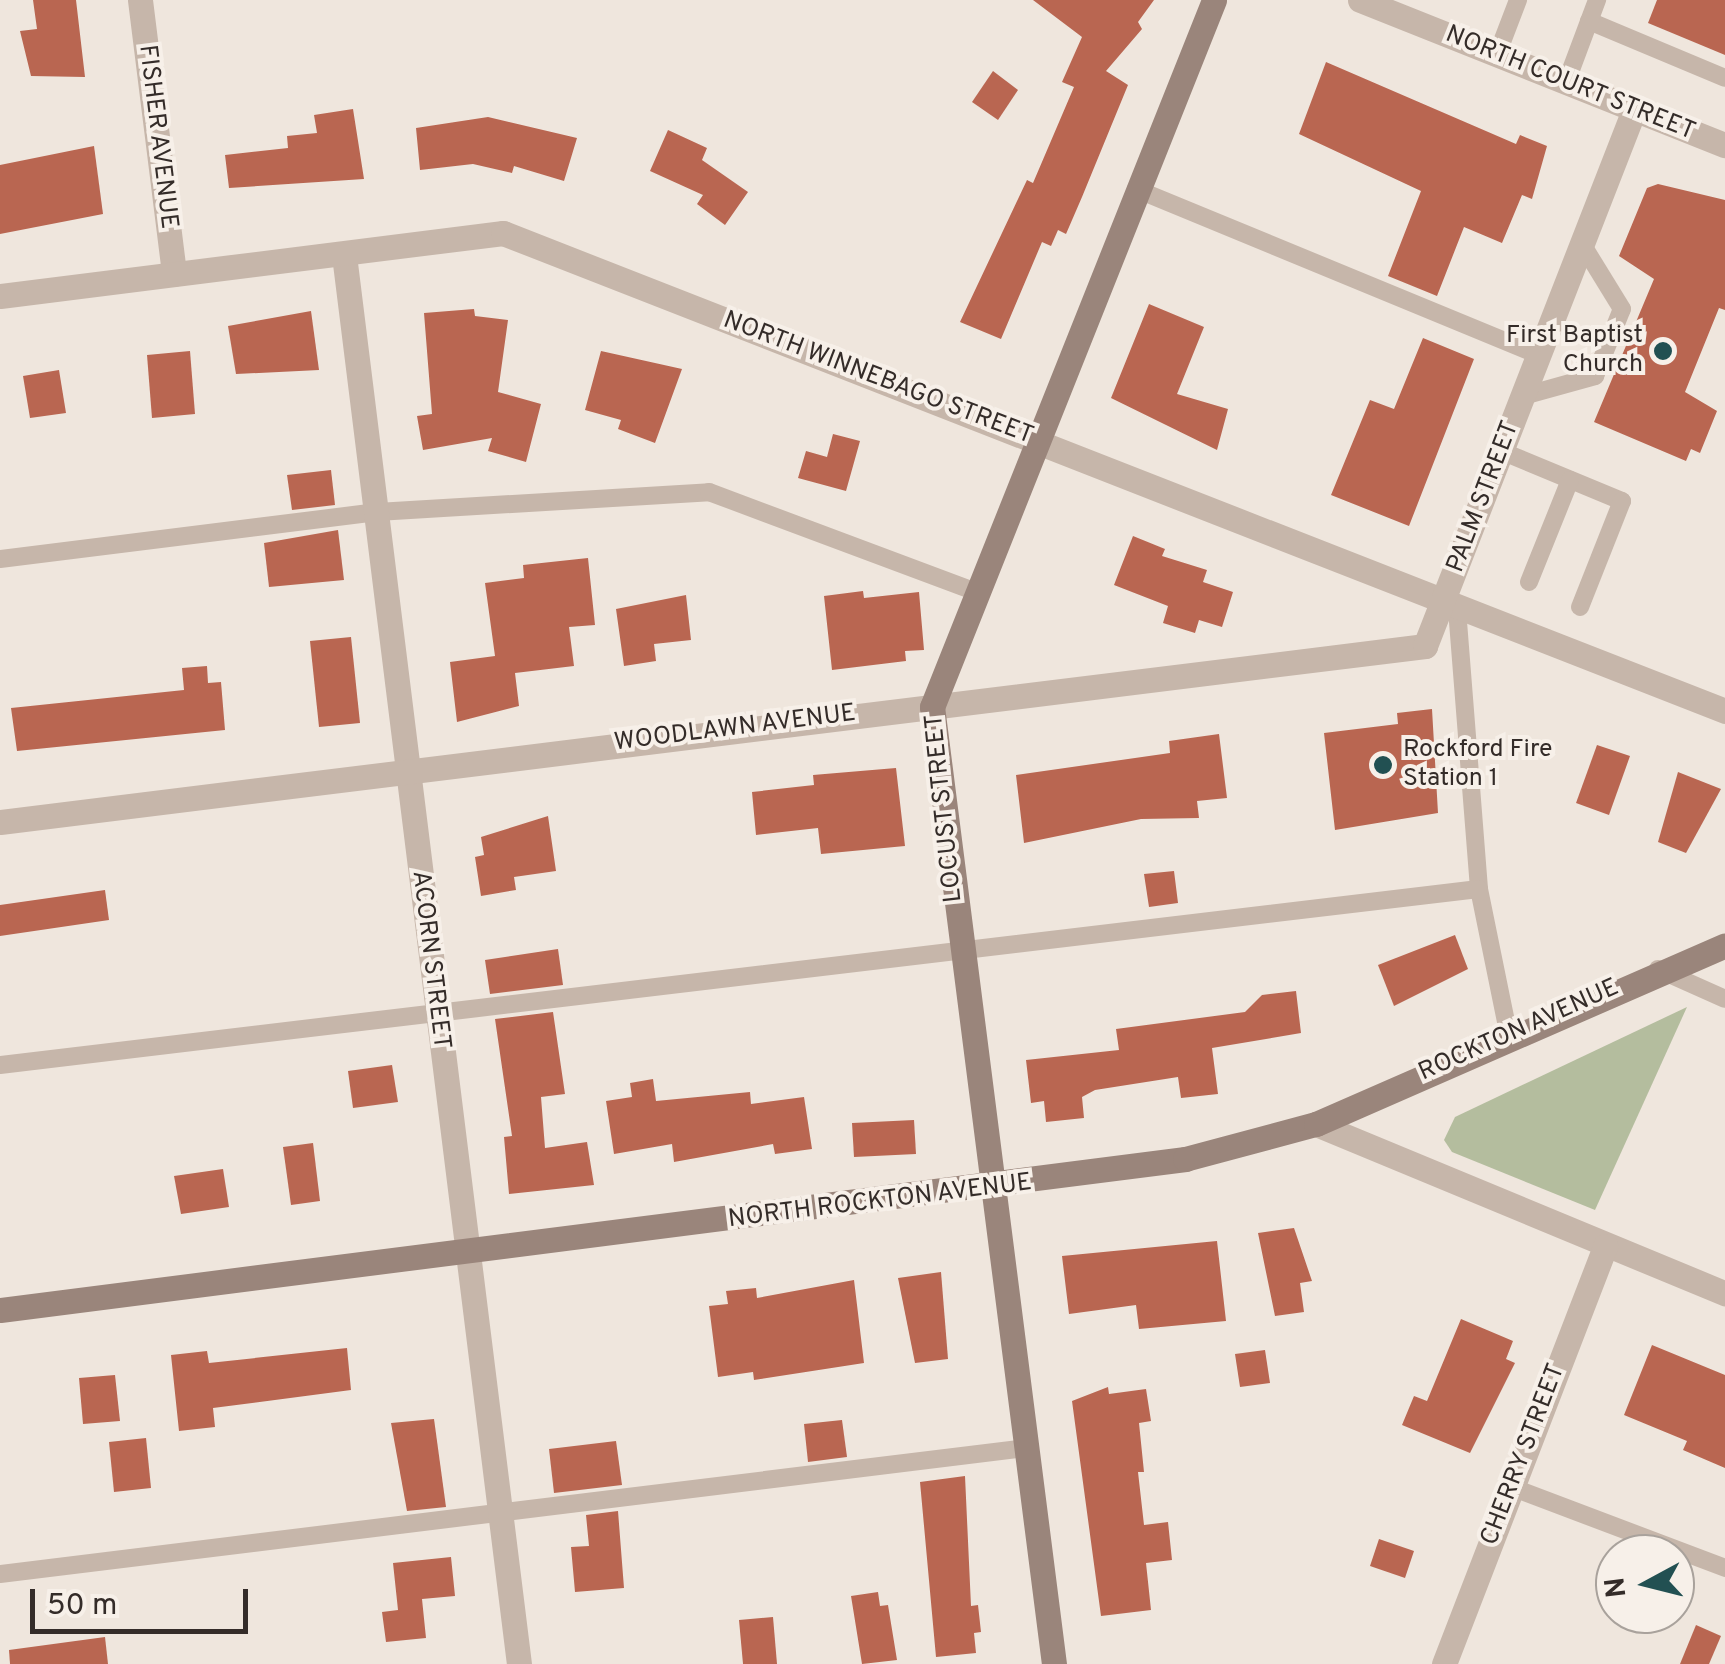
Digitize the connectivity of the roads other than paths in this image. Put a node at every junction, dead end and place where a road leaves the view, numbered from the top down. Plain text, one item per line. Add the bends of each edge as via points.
1 (140, 0) edge
2 (1214, 0) edge
3 (1360, 0) edge
4 (1518, 0) edge
5 (1597, 0) edge
6 (1589, 20) junction
7 (1497, 55) junction
8 (1725, 78) edge
9 (1566, 83) junction
10 (1634, 110) junction
11 (1725, 146) edge
12 (1136, 189) junction
13 (1582, 244) junction
14 (344, 255) junction
15 (174, 274) junction
16 (0, 296) edge
17 (1538, 355) junction
18 (1522, 396) junction
19 (1041, 442) junction
20 (1502, 450) junction
21 (1570, 480) junction
22 (377, 512) junction
23 (0, 559) edge
24 (1529, 582) dead end
25 (974, 592) junction
26 (1450, 606) junction
27 (1580, 607) dead end
28 (932, 706) junction
29 (1725, 710) edge
30 (405, 767) junction
31 (0, 822) edge
32 (1479, 889) junction
33 (1725, 945) edge
34 (961, 951) junction
35 (1657, 968) junction
36 (1725, 999) edge
37 (438, 1015) junction
38 (1509, 1036) junction
39 (0, 1065) edge
40 (1316, 1124) junction
41 (992, 1188) junction
42 (1606, 1246) junction
43 (464, 1255) junction
44 (1725, 1293) edge
45 (0, 1310) edge
46 (1026, 1448) junction
47 (1511, 1487) junction
48 (500, 1511) junction
49 (1725, 1568) edge
50 (0, 1574) edge
51 (519, 1664) edge
52 (1054, 1664) edge
53 (1444, 1664) edge

1 - 15 street, FISHER AVENUE
2 - 12 main road, LOCUST STREET
3 - 7 street, NORTH COURT STREET
4 - 7 lane
5 - 6 lane
6 - 8 lane
6 - 9 lane
7 - 9 street, NORTH COURT STREET
9 - 10 street, NORTH COURT STREET
10 - 11 street, NORTH COURT STREET
10 - 13 street, PALM STREET
12 - 17 lane
12 - 19 main road, LOCUST STREET
13 - 17 street, PALM STREET
13 - 18 lane via 1622,309 1595,376
14 - 15 street, NORTH WINNEBAGO STREET
14 - 19 street, NORTH WINNEBAGO STREET via 503,233
14 - 22 street, ACORN STREET
15 - 16 street, NORTH WINNEBAGO STREET
17 - 18 street, PALM STREET
18 - 20 street, PALM STREET
19 - 25 main road, LOCUST STREET
19 - 26 street, NORTH WINNEBAGO STREET
20 - 21 lane
20 - 26 street, PALM STREET
21 - 24 lane
21 - 27 lane via 1622,501
22 - 23 lane
22 - 25 lane via 708,492
22 - 30 street, ACORN STREET
25 - 28 main road, LOCUST STREET
26 - 28 street, WOODLAWN AVENUE via 1425,646
26 - 29 street, NORTH WINNEBAGO STREET
26 - 32 lane
28 - 30 street, WOODLAWN AVENUE
28 - 34 main road, LOCUST STREET
30 - 31 street, WOODLAWN AVENUE
30 - 37 street, ACORN STREET
32 - 34 lane
32 - 38 lane
33 - 35 main road, ROCKTON AVENUE
34 - 37 lane
34 - 41 main road, LOCUST STREET
35 - 36 lane
35 - 38 main road, ROCKTON AVENUE
37 - 39 lane
37 - 43 street, ACORN STREET
38 - 40 main road, ROCKTON AVENUE
40 - 41 main road, NORTH ROCKTON AVENUE via 1185,1159
40 - 42 street
41 - 43 main road, NORTH ROCKTON AVENUE
41 - 46 main road, LOCUST STREET
42 - 44 street
42 - 47 street, CHERRY STREET
43 - 45 main road, NORTH ROCKTON AVENUE
43 - 48 street, ACORN STREET
46 - 48 lane
46 - 52 main road, LOCUST STREET
47 - 49 lane
47 - 53 street, CHERRY STREET
48 - 50 lane
48 - 51 street, ACORN STREET

